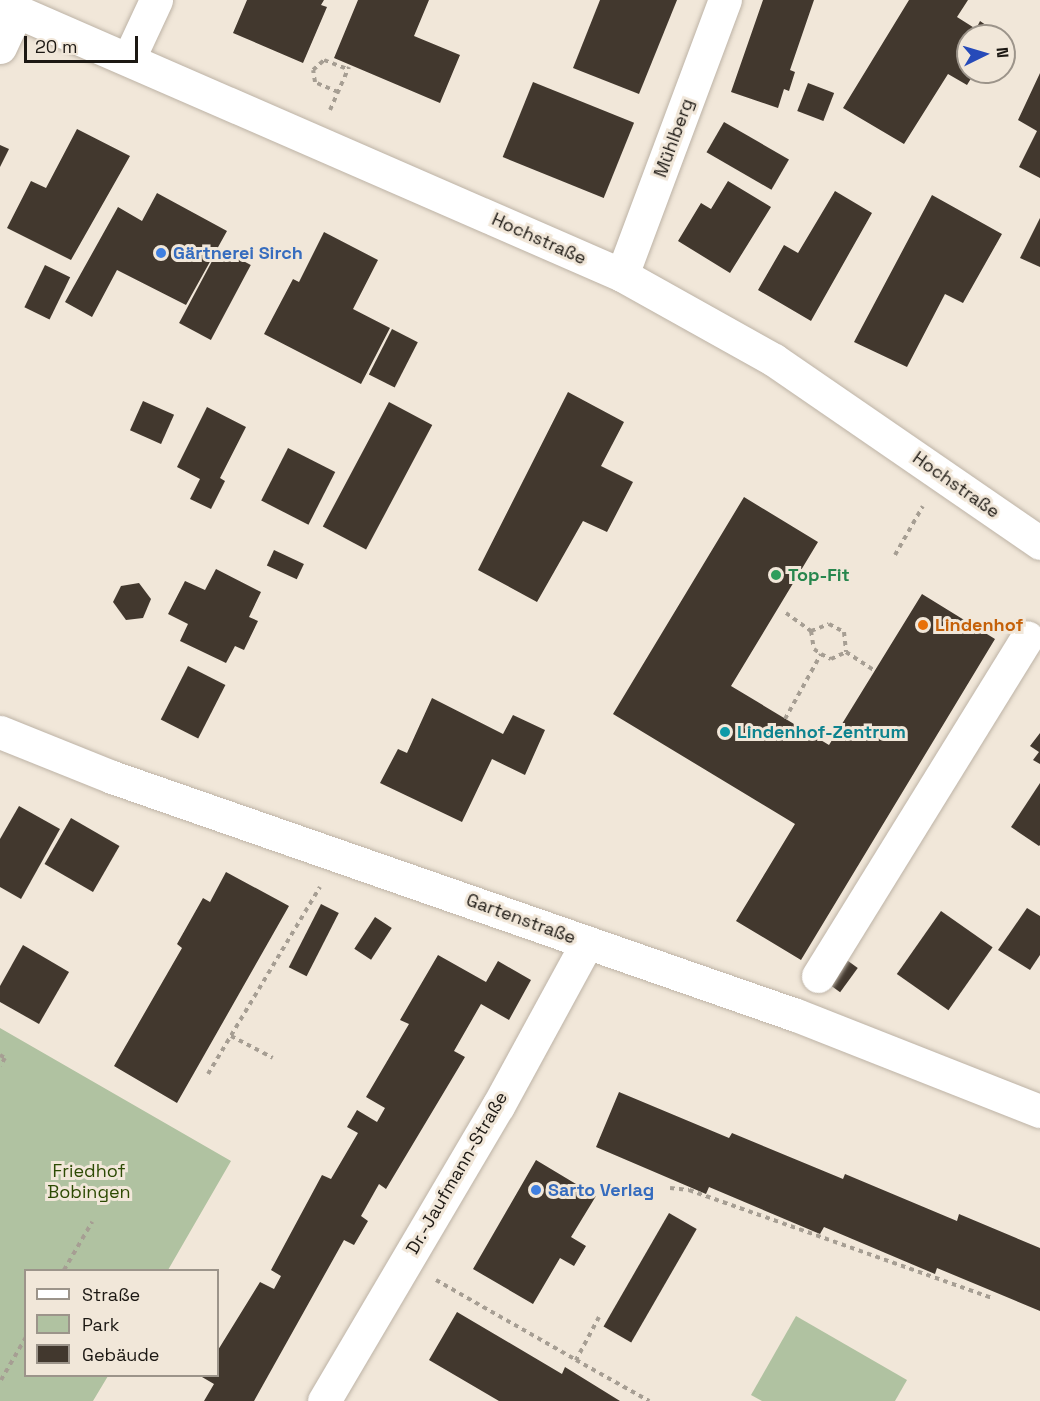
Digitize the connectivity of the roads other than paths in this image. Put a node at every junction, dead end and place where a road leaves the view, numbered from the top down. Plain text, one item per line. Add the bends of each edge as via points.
1 (156, 0) edge
2 (725, 0) edge
3 (25, 9) edge
4 (0, 46) edge
5 (129, 58) junction
6 (622, 275) junction
7 (1040, 543) edge
8 (1027, 637) dead end
9 (0, 732) edge
10 (587, 943) junction
11 (818, 976) dead end
12 (1040, 1112) edge
13 (335, 1397) edge

1 - 5 street
2 - 6 street, Mühlberg
3 - 4 street
3 - 5 street, Hochstraße
5 - 6 street, Hochstraße
6 - 7 street, Hochstraße via 774,360
8 - 11 street
9 - 10 street, Gartenstraße via 38,750
10 - 12 street, Gartenstraße via 796,1015
10 - 13 street, Dr.-Jaufmann-Straße via 405,1263

